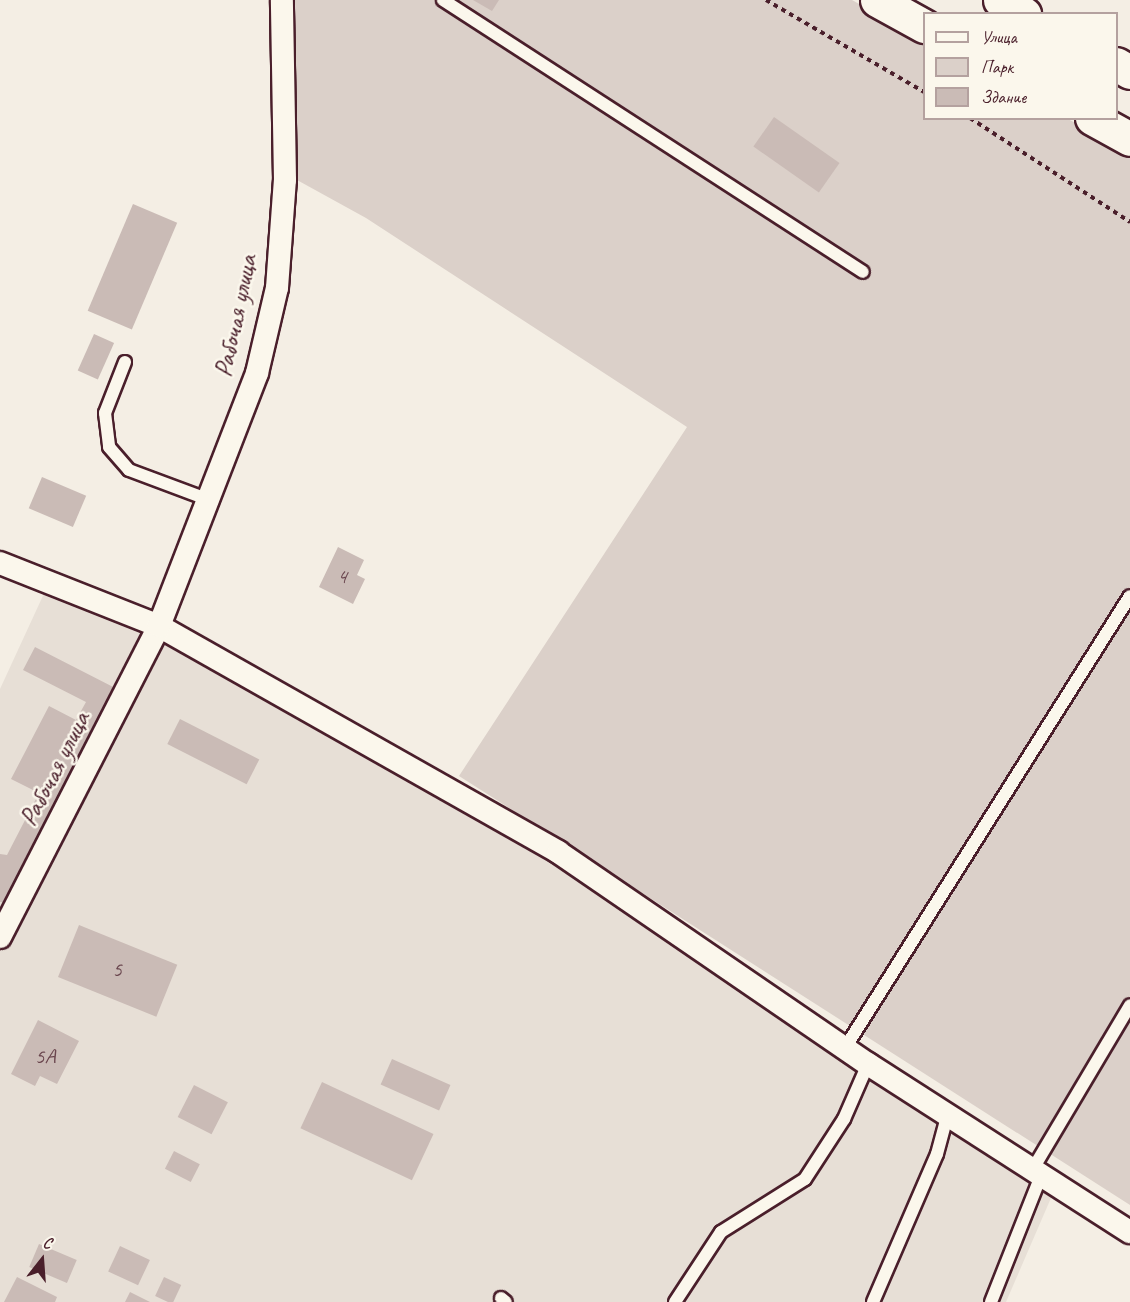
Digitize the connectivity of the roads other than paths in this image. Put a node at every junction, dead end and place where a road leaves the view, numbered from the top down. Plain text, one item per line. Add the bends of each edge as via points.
1 (282, 0) edge
2 (443, 0) edge
3 (877, 0) edge
4 (1000, 0) edge
5 (1021, 12) edge
6 (923, 25) edge
7 (1096, 120) edge
8 (1130, 139) edge
9 (864, 272) dead end
10 (125, 362) dead end
11 (212, 501) junction
12 (0, 563) edge
13 (1130, 596) edge
14 (159, 626) junction
15 (0, 937) edge
16 (1130, 1005) edge
17 (845, 1048) junction
18 (868, 1064) junction
19 (948, 1113) junction
20 (1038, 1170) junction
21 (1130, 1232) edge
22 (675, 1302) edge
23 (873, 1302) edge
24 (991, 1302) edge

1 - 11 street, Рабочая улица via 285,180 277,288 257,373
2 - 9 lane
3 - 6 main road
4 - 5 main road
7 - 8 main road
10 - 11 lane via 105,413 109,447 129,470
11 - 14 street, Рабочая улица
12 - 14 street
13 - 17 lane
14 - 15 street, Рабочая улица
14 - 17 street via 558,852
16 - 20 lane
17 - 18 street
18 - 19 street
18 - 22 lane via 844,1119 805,1179 721,1232
19 - 20 street
19 - 23 lane via 937,1154
20 - 21 street
20 - 24 lane

